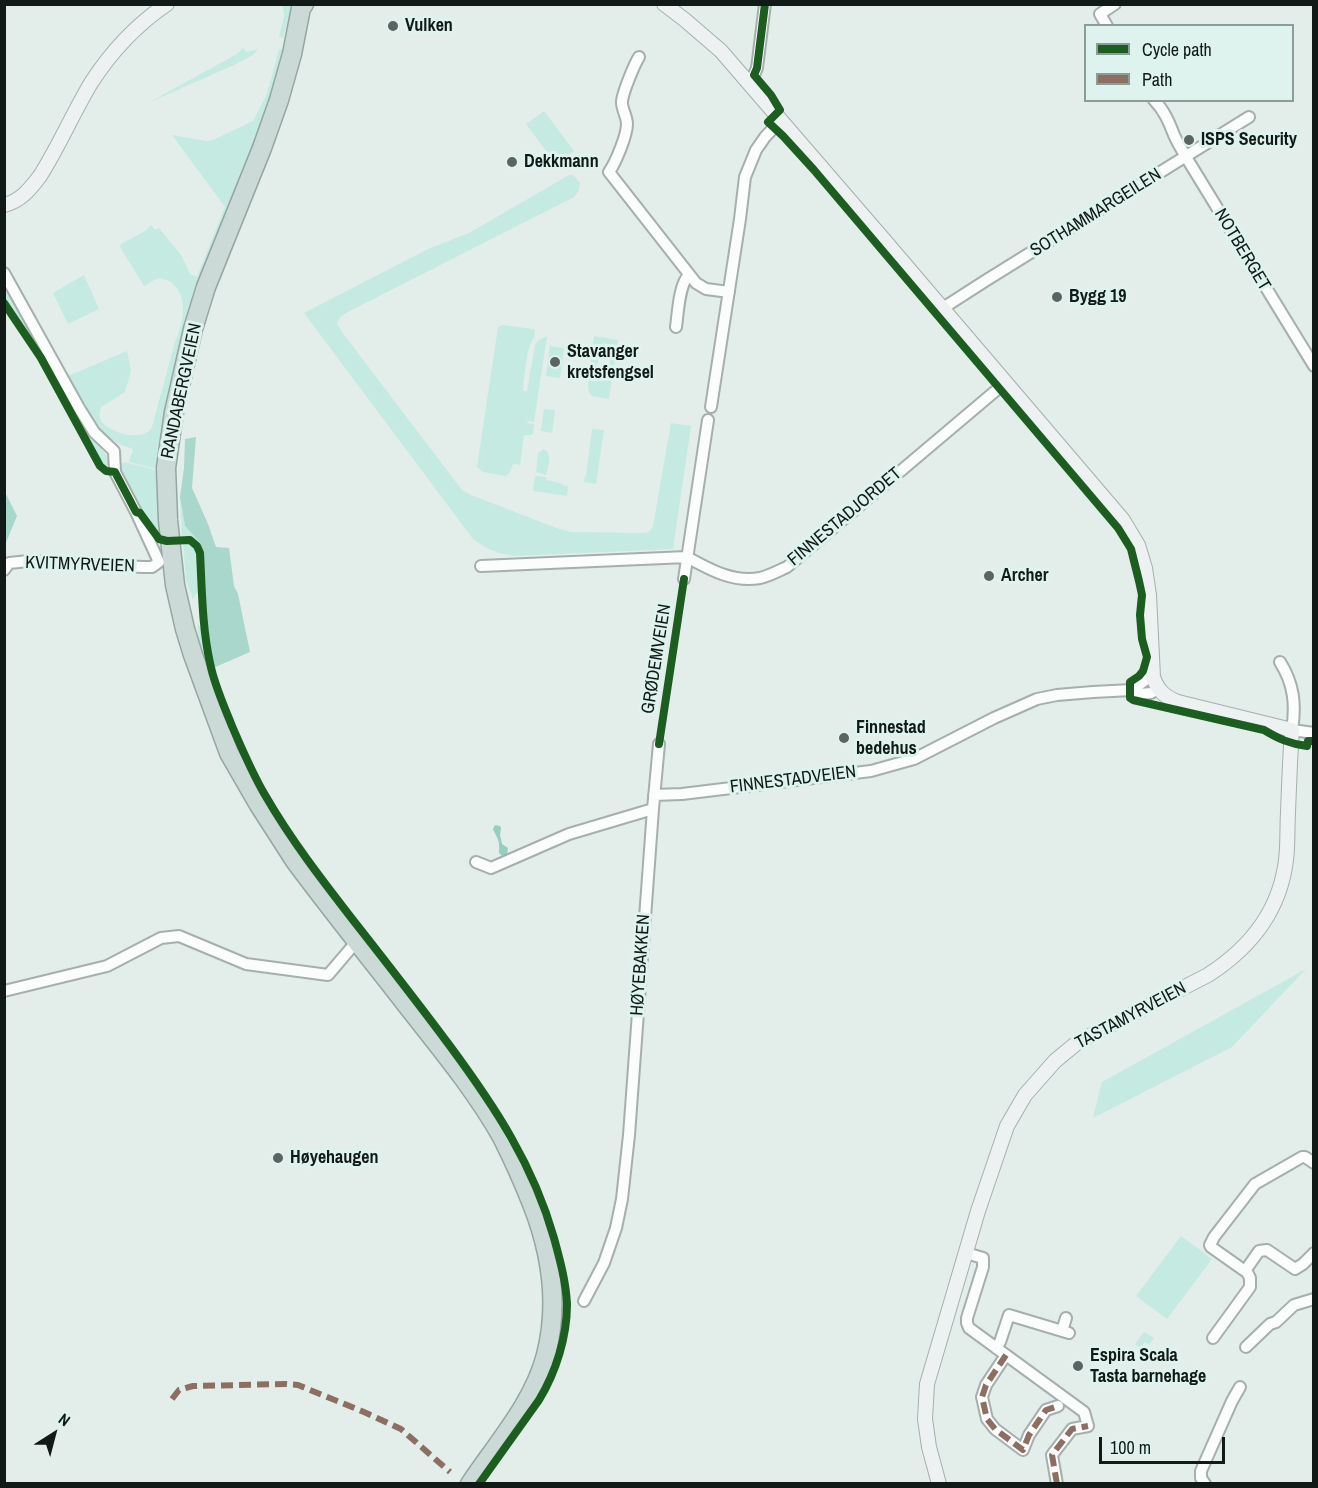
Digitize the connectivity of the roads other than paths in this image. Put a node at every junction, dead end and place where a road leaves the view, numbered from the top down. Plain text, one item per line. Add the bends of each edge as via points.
1 (167, 4) edge
2 (662, 4) edge
3 (765, 4) edge
4 (1115, 4) edge
5 (302, 6) edge
6 (1106, 24) edge
7 (639, 57) dead end
8 (747, 82) junction
9 (1153, 102) edge
10 (1249, 117) dead end
11 (782, 120) junction
12 (1186, 157) junction
13 (4, 205) edge
14 (4, 273) edge
15 (689, 275) junction
16 (729, 292) junction
17 (943, 308) junction
18 (676, 327) dead end
19 (1314, 366) edge
20 (1006, 382) junction
21 (711, 407) dead end
22 (708, 420) dead end
23 (687, 557) junction
24 (481, 566) dead end
25 (4, 570) edge
26 (684, 579) dead end
27 (1280, 662) dead end
28 (1156, 683) junction
29 (1292, 730) junction
30 (1314, 733) edge
31 (659, 744) dead end
32 (654, 795) junction
33 (653, 809) junction
34 (476, 862) dead end
35 (357, 940) junction
36 (4, 991) edge
37 (1314, 1163) edge
38 (966, 1253) junction
39 (1314, 1253) edge
40 (1246, 1270) junction
41 (1314, 1299) edge
42 (584, 1301) dead end
43 (1066, 1318) dead end
44 (1213, 1338) dead end
45 (1246, 1347) dead end
46 (996, 1348) junction
47 (1006, 1355) junction
48 (1240, 1387) dead end
49 (1058, 1406) dead end
50 (470, 1484) edge
51 (939, 1484) edge
52 (1057, 1484) edge
53 (1205, 1484) edge

1 - 13 main road via 143,22 110,57 40,176 18,200
2 - 8 main road via 721,51
3 - 8 street via 757,68
4 - 6 street via 1100,14
5 - 35 highway, RANDABERGVEIEN via 279,100 226,238 199,326 181,421 175,486 192,626 212,696 248,786 295,861
7 - 15 street via 621,103 626,130 609,172
8 - 11 main road
9 - 12 street, NOTBERGET
10 - 12 street, SOTHAMMARGEILEN
11 - 16 street via 761,142 748,166
11 - 17 main road
12 - 17 street, SOTHAMMARGEILEN
12 - 19 street, NOTBERGET
14 - 25 street, KVITMYRVEIEN via 79,408 94,432 114,451 115,472 159,562 143,567 29,561 9,563
15 - 16 street via 702,288
15 - 18 street via 683,285
16 - 21 street
17 - 20 main road
20 - 23 street, FINNESTADJORDET via 787,567 759,578 732,578
20 - 28 main road via 1123,520 1138,545 1147,579
22 - 23 street
23 - 24 street, FINNESTADJORDET
23 - 26 street
27 - 29 street via 1294,695
28 - 29 main road via 1164,695 1179,702
28 - 32 street, FINNESTADVEIEN via 1151,693 1132,690 1037,699 914,759 871,771
29 - 30 street
29 - 38 main road, TASTAMYRVEIEN via 1286,860 1272,909 1243,949 1225,964 1078,1042 1055,1061 1025,1095 1007,1126
31 - 32 street
32 - 33 street
33 - 34 street via 569,834 491,868
33 - 42 street, HØYEBAKKEN via 622,1199 604,1263
35 - 36 street via 328,975 246,963 179,936 161,939 107,966
35 - 50 highway, RANDABERGVEIEN via 463,1078 500,1135 537,1217 547,1251 553,1305 542,1368 520,1411
37 - 40 street via 1302,1157 1255,1184 1214,1237 1211,1247
38 - 46 street via 983,1258 968,1326
38 - 51 main road, TASTAMYRVEIEN via 927,1384 925,1419
39 - 40 street via 1295,1269 1267,1250 1259,1251
40 - 44 street via 1251,1278 1250,1287
41 - 45 street via 1294,1305
43 - 46 street via 1065,1332 1009,1315
46 - 47 street
47 - 49 street via 982,1397 987,1419 995,1429 1023,1450 1046,1410
47 - 52 street via 1084,1412 1088,1426 1072,1429 1052,1455
48 - 53 street via 1202,1471

